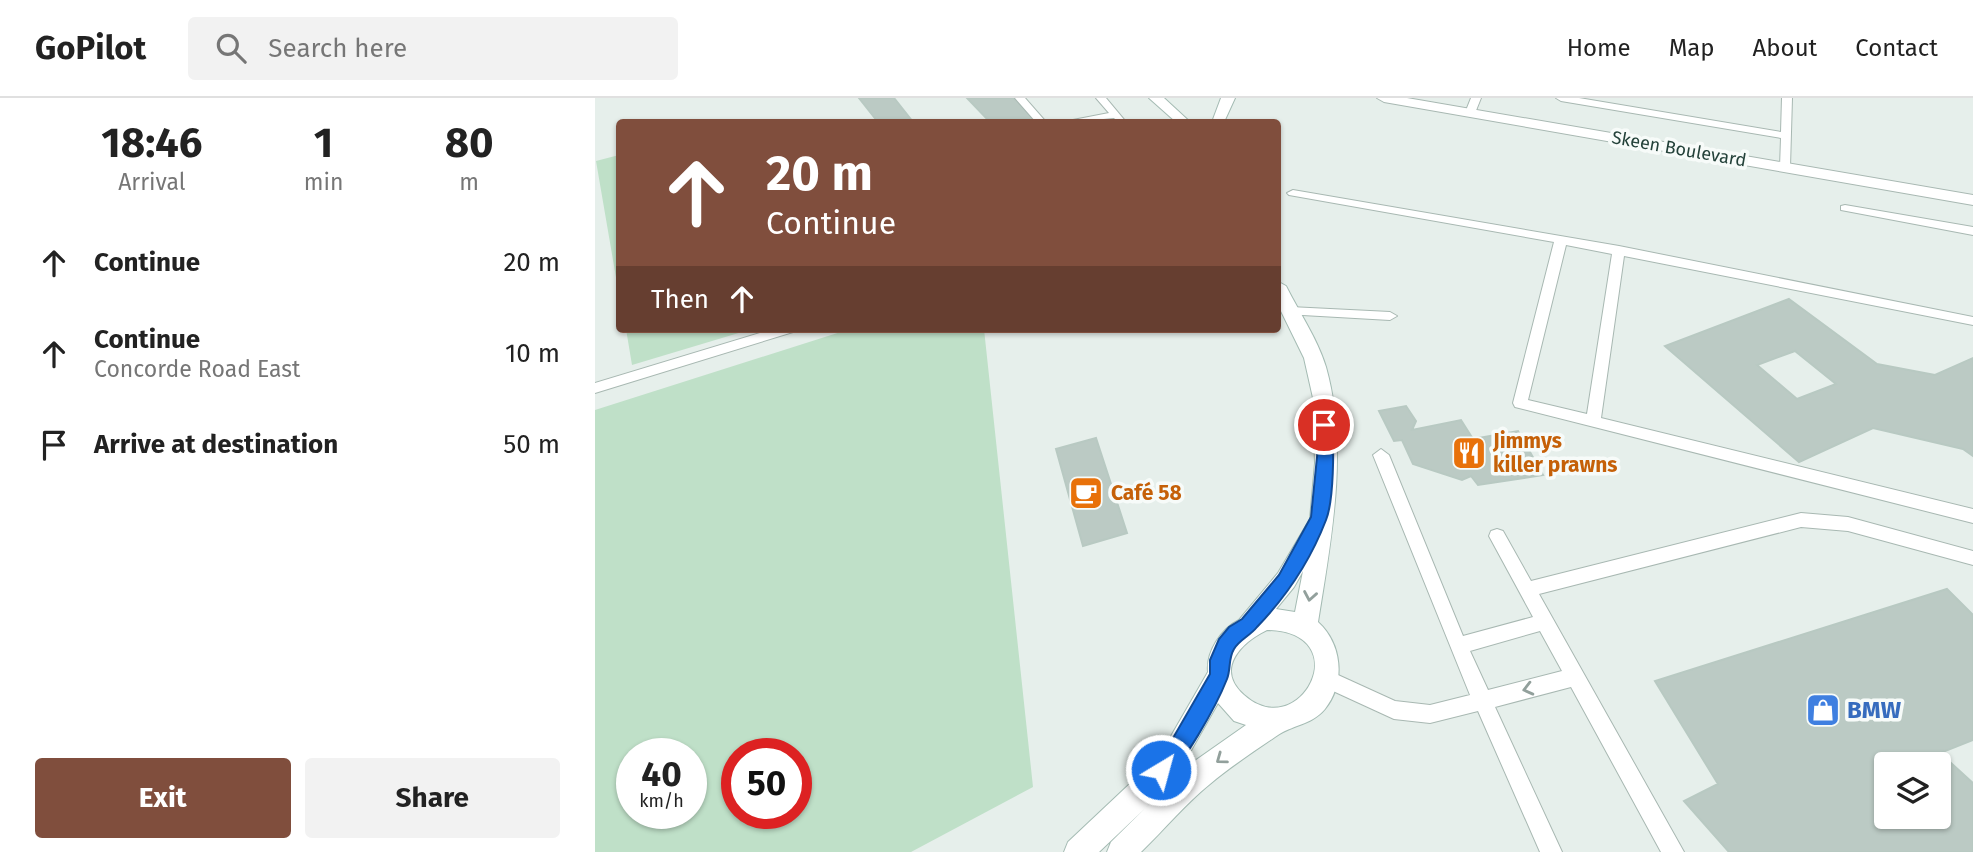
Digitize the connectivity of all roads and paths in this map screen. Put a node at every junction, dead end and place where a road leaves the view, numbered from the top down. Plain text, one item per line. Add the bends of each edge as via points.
1 (1020, 98) edge
2 (1101, 98) edge
3 (1156, 98) edge
4 (1228, 98) edge
5 (1384, 98) edge
6 (1476, 98) edge
7 (1561, 98) edge
8 (1787, 98) edge
9 (1469, 113) junction
10 (1038, 119) edge
11 (1120, 119) edge
12 (1180, 119) edge
13 (1219, 119) edge
14 (1786, 136) junction
15 (1785, 167) junction
16 (1293, 192) dead end
17 (1973, 200) edge
18 (1845, 208) dead end
19 (1973, 231) edge
20 (1561, 240) junction
21 (1619, 250) junction
22 (1281, 294) edge
23 (1290, 312) junction
24 (1389, 316) dead end
25 (1973, 321) edge
26 (775, 333) edge
27 (595, 388) edge
28 (1593, 422) junction
29 (1381, 455) dead end
30 (1973, 516) edge
31 (1319, 518) junction
32 (1497, 536) dead end
33 (1973, 558) edge
34 (1526, 590) junction
35 (1544, 622) junction
36 (1249, 624) junction
37 (1305, 626) junction
38 (1458, 646) junction
39 (1219, 676) junction
40 (1575, 677) junction
41 (1327, 679) junction
42 (1482, 701) junction
43 (1276, 720) junction
44 (1079, 852) edge
45 (1121, 852) edge
46 (1551, 852) edge
47 (1673, 852) edge

1 - 10 lane
2 - 11 lane
3 - 12 main road
4 - 13 main road
5 - 9 main road, Skeen Boulevard
6 - 9 lane
7 - 14 lane
8 - 14 lane
9 - 15 main road, Skeen Boulevard
14 - 15 lane
15 - 17 main road, Skeen Boulevard
16 - 20 lane
18 - 19 lane
20 - 21 lane
20 - 28 lane via 1520,403
21 - 25 lane
21 - 28 lane
22 - 23 main road
23 - 24 lane
23 - 31 main road via 1316,367 1323,402 1326,447
26 - 27 lane
28 - 30 lane
29 - 38 lane
31 - 36 main road via 1286,580
31 -> 37 main road
32 - 34 lane
33 - 34 lane via 1848,524 1801,520
34 - 35 lane
35 - 38 lane
35 - 40 lane
36 - 37 main road via 1283,619
36 - 39 main road via 1226,645
37 - 41 main road via 1323,647
38 - 42 lane
39 - 43 main road via 1223,690 1245,712
39 - 44 main road via 1176,752 1146,788
40 -> 42 lane
40 - 47 lane
41 - 42 lane via 1394,710 1430,714
41 - 43 main road via 1310,707
42 - 46 lane
43 -> 45 main road via 1199,775

